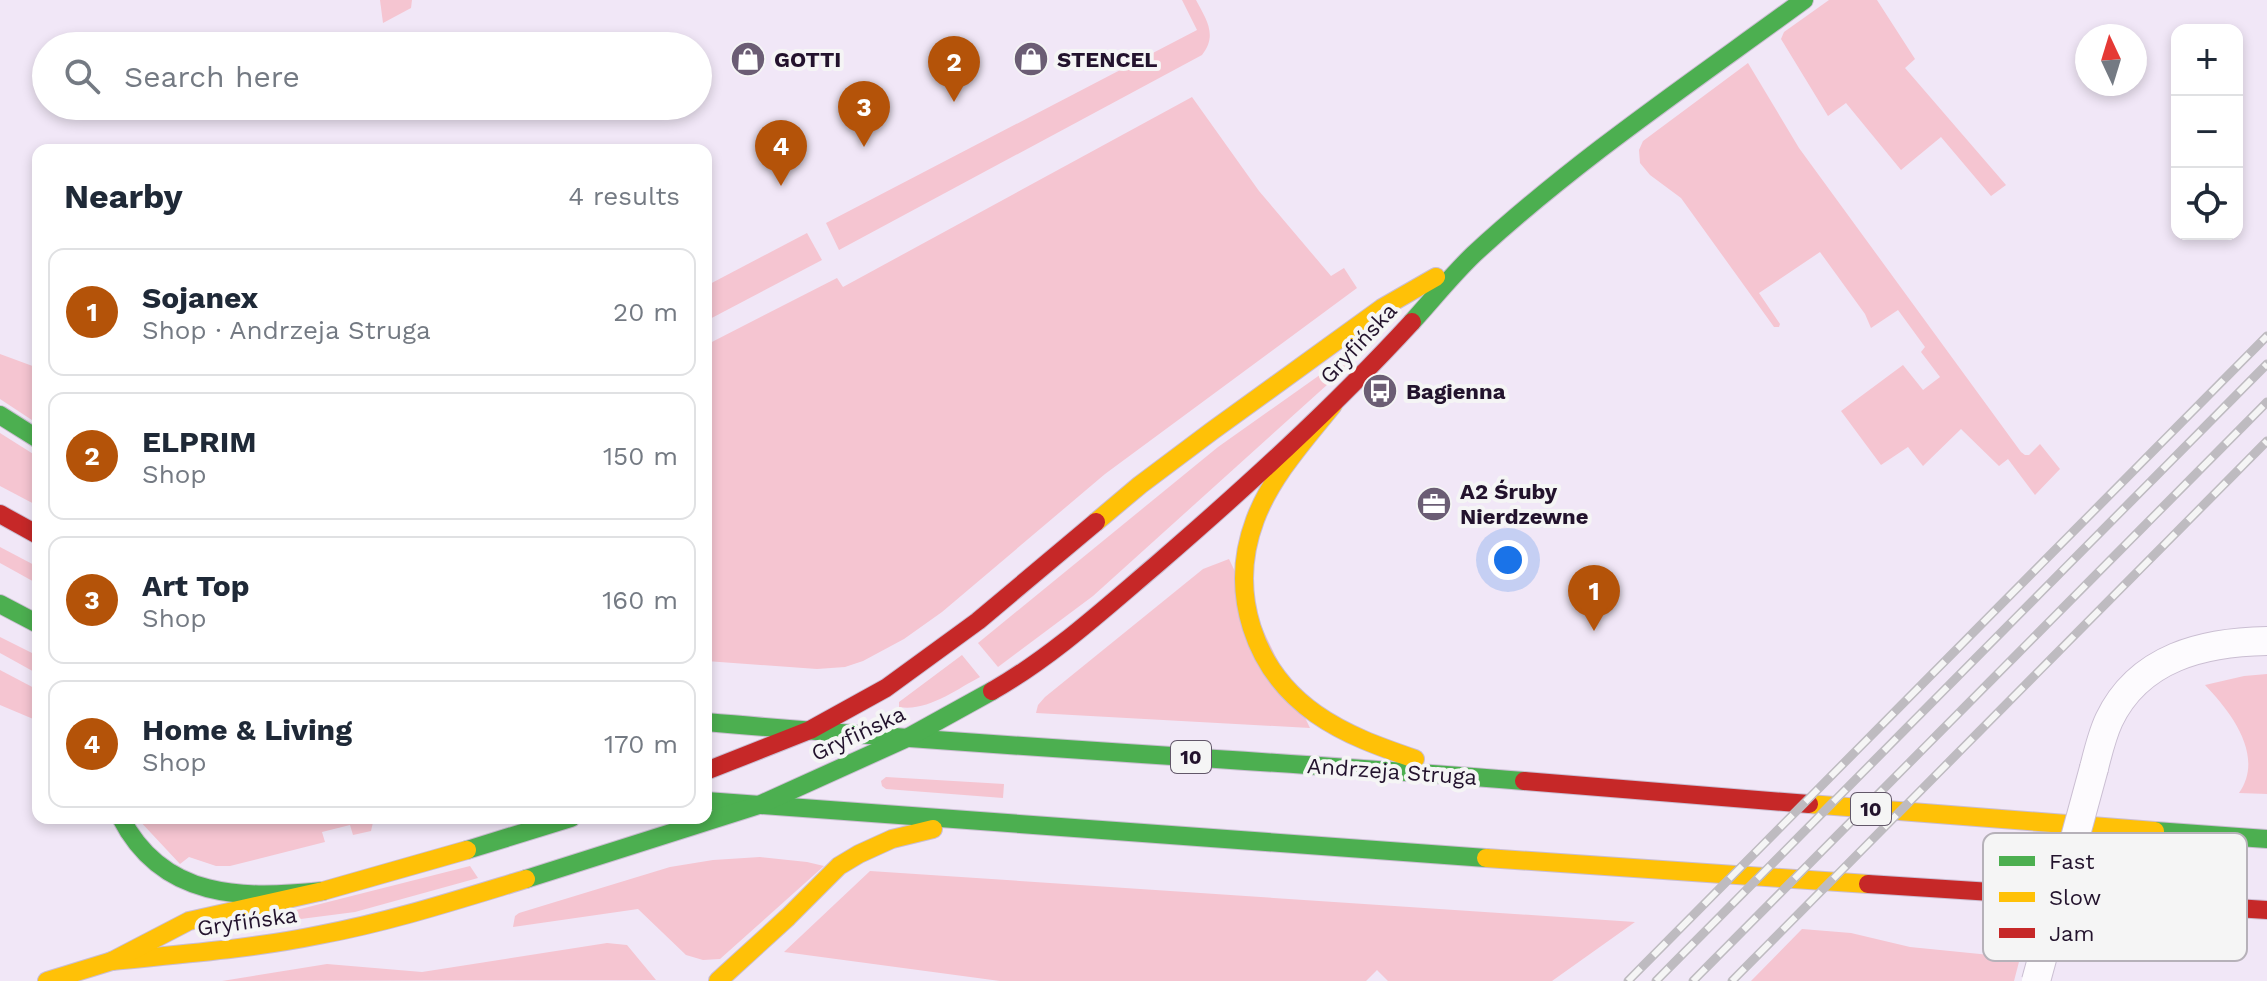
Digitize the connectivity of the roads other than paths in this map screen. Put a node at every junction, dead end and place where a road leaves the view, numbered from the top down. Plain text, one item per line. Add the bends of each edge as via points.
1 (1804, 0) edge
2 (1471, 257) junction
3 (1333, 405) junction
4 (0, 415) edge
5 (32, 435) edge
6 (0, 514) edge
7 (32, 532) edge
8 (0, 604) edge
9 (32, 621) edge
10 (2267, 641) edge
11 (712, 722) edge
12 (810, 730) junction
13 (907, 738) junction
14 (712, 769) edge
15 (1474, 777) junction
16 (712, 801) edge
17 (759, 805) junction
18 (712, 820) edge
19 (983, 823) junction
20 (124, 824) edge
21 (551, 824) edge
22 (701, 824) edge
23 (2076, 833) edge
24 (2183, 833) edge
25 (2247, 838) edge
26 (2267, 839) edge
27 (323, 891) junction
28 (1983, 891) edge
29 (2247, 909) edge
30 (2267, 910) edge
31 (112, 961) junction
32 (2041, 961) edge
33 (47, 981) edge
34 (718, 981) edge
35 (2036, 981) edge

1 - 2 main road, Gryfińska via 1602,147
2 - 3 main road, Gryfińska
2 - 12 main road, Gryfińska via 1382,308 1212,431 924,662
3 - 13 main road, Gryfińska via 1093,619 999,687
3 - 15 main road via 1278,475 1249,538 1242,580 1254,638 1281,685 1309,710 1398,754
4 - 5 main road
6 - 7 main road
8 - 9 main road
10 - 23 street, bridge via 2228,642 2181,653 2142,679 2109,720
11 - 12 main road, Andrzeja Struga / 10
12 - 13 main road, Andrzeja Struga / 10
12 - 14 main road, Gryfińska
13 - 15 main road, Andrzeja Struga / 10
13 - 17 main road, Gryfińska
15 - 24 main road, Andrzeja Struga / 10
16 - 17 main road
17 - 18 main road, Gryfińska
17 - 19 main road
19 - 28 main road
19 - 34 main road via 921,831 859,854 829,874
20 - 27 main road via 154,861 205,890 248,896
21 - 27 main road, Gryfińska
22 - 31 main road, Gryfińska via 366,925 225,950
25 - 26 main road, Andrzeja Struga / 10
27 - 31 main road, Gryfińska via 189,921
29 - 30 main road
31 - 33 main road, Gryfińska
32 - 35 street, bridge

